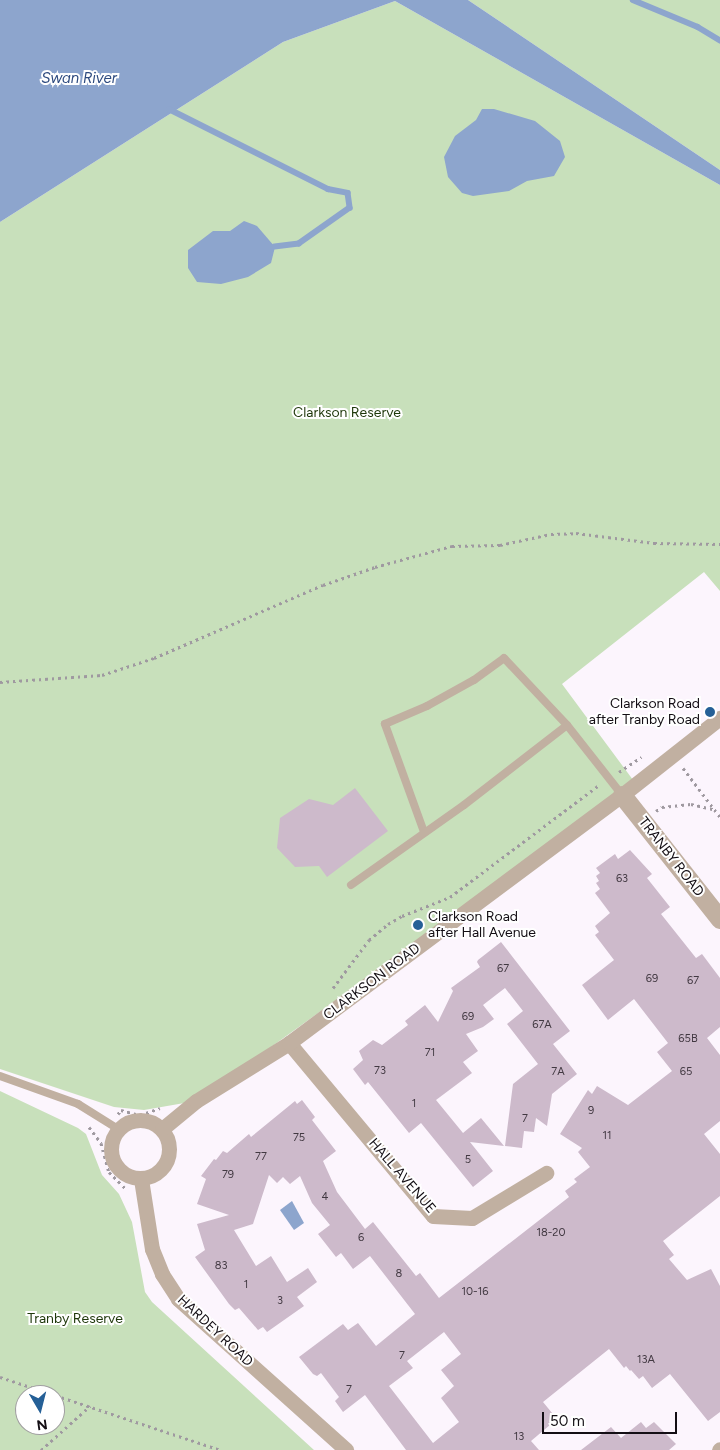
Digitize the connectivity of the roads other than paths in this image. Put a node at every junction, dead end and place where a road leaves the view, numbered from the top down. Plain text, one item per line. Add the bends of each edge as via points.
1 (720, 718) edge
2 (567, 725) junction
3 (622, 795) junction
4 (424, 832) junction
5 (351, 885) dead end
6 (720, 919) edge
7 (289, 1043) junction
8 (0, 1076) edge
9 (114, 1126) junction
10 (162, 1129) junction
11 (546, 1173) dead end
12 (141, 1179) junction
13 (346, 1450) edge

1 - 3 street, CLARKSON ROAD
2 - 3 lane
2 - 4 lane
2 - 4 lane via 504,658 474,680 385,724
3 - 6 street, TRANBY ROAD
3 - 7 street, CLARKSON ROAD
4 - 5 lane
7 - 10 street, CLARKSON ROAD via 196,1101
7 - 11 street, HALL AVENUE via 433,1216 472,1218
8 - 9 lane via 78,1104
9 - 10 street via 145,1120
9 - 12 street via 110,1151 113,1162 125,1174
10 - 12 street via 169,1150 167,1160 161,1170
12 - 13 street, HARDEY ROAD via 152,1249 162,1274 178,1299

